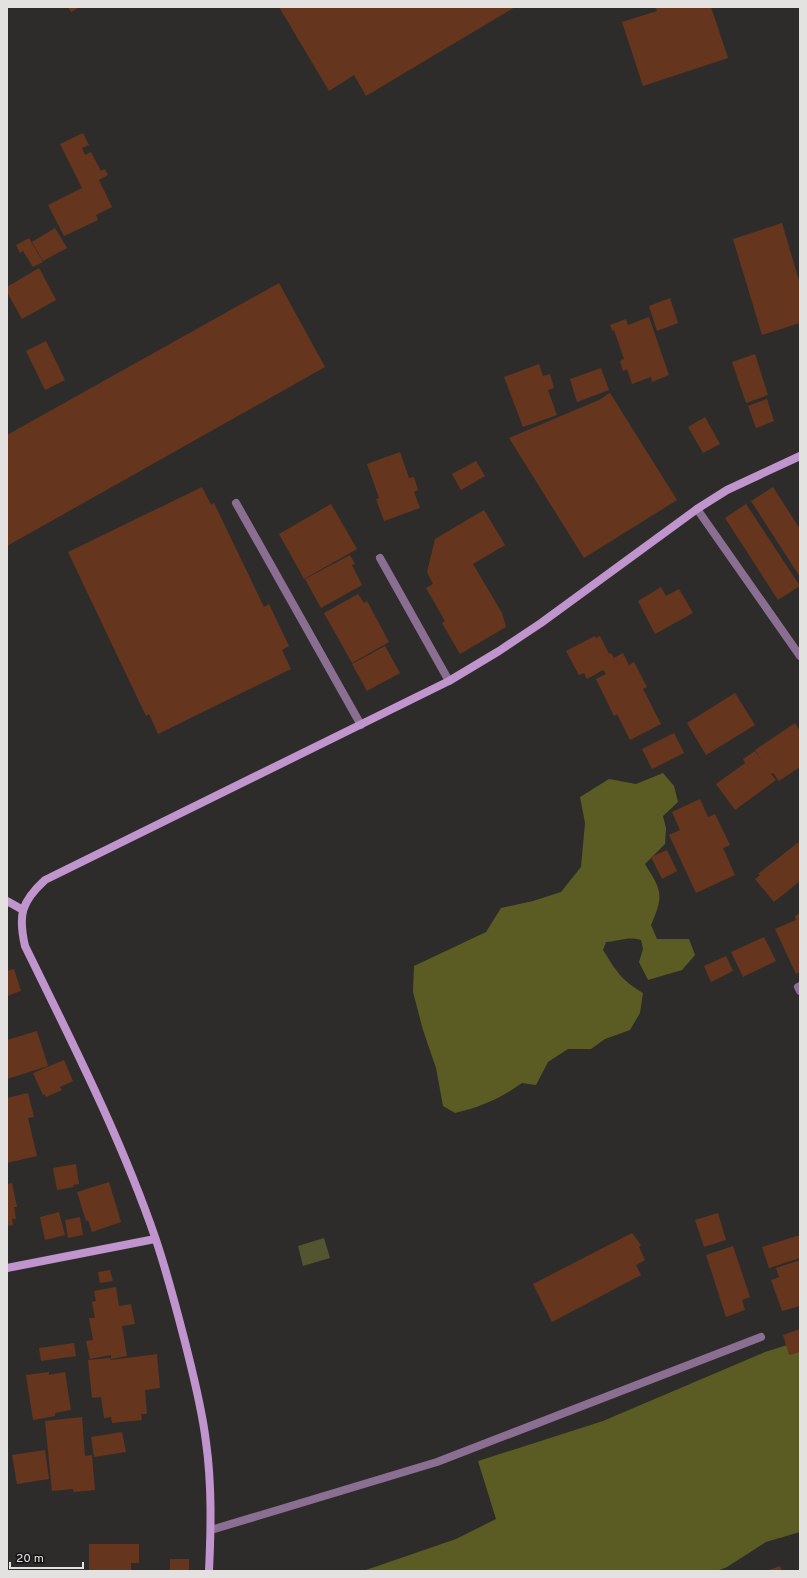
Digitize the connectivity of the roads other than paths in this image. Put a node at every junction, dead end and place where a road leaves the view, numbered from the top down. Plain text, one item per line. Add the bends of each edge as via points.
1 (800, 456) edge
2 (236, 503) dead end
3 (697, 509) junction
4 (380, 558) dead end
5 (800, 656) edge
6 (449, 681) junction
7 (361, 725) junction
8 (7, 900) edge
9 (23, 910) junction
10 (800, 986) edge
11 (800, 991) edge
12 (155, 1239) junction
13 (7, 1268) edge
14 (761, 1337) dead end
15 (211, 1530) junction
16 (208, 1571) edge

1 - 3 street via 727,490
2 - 7 street
3 - 5 street
3 - 6 street via 535,627
4 - 6 street
6 - 7 street
7 - 9 street via 45,880 29,895
8 - 9 street
9 - 12 street via 21,929 25,946 91,1084
10 - 11 street
12 - 13 street
12 - 15 street via 193,1372 206,1442
14 - 15 street via 436,1462
15 - 16 street

